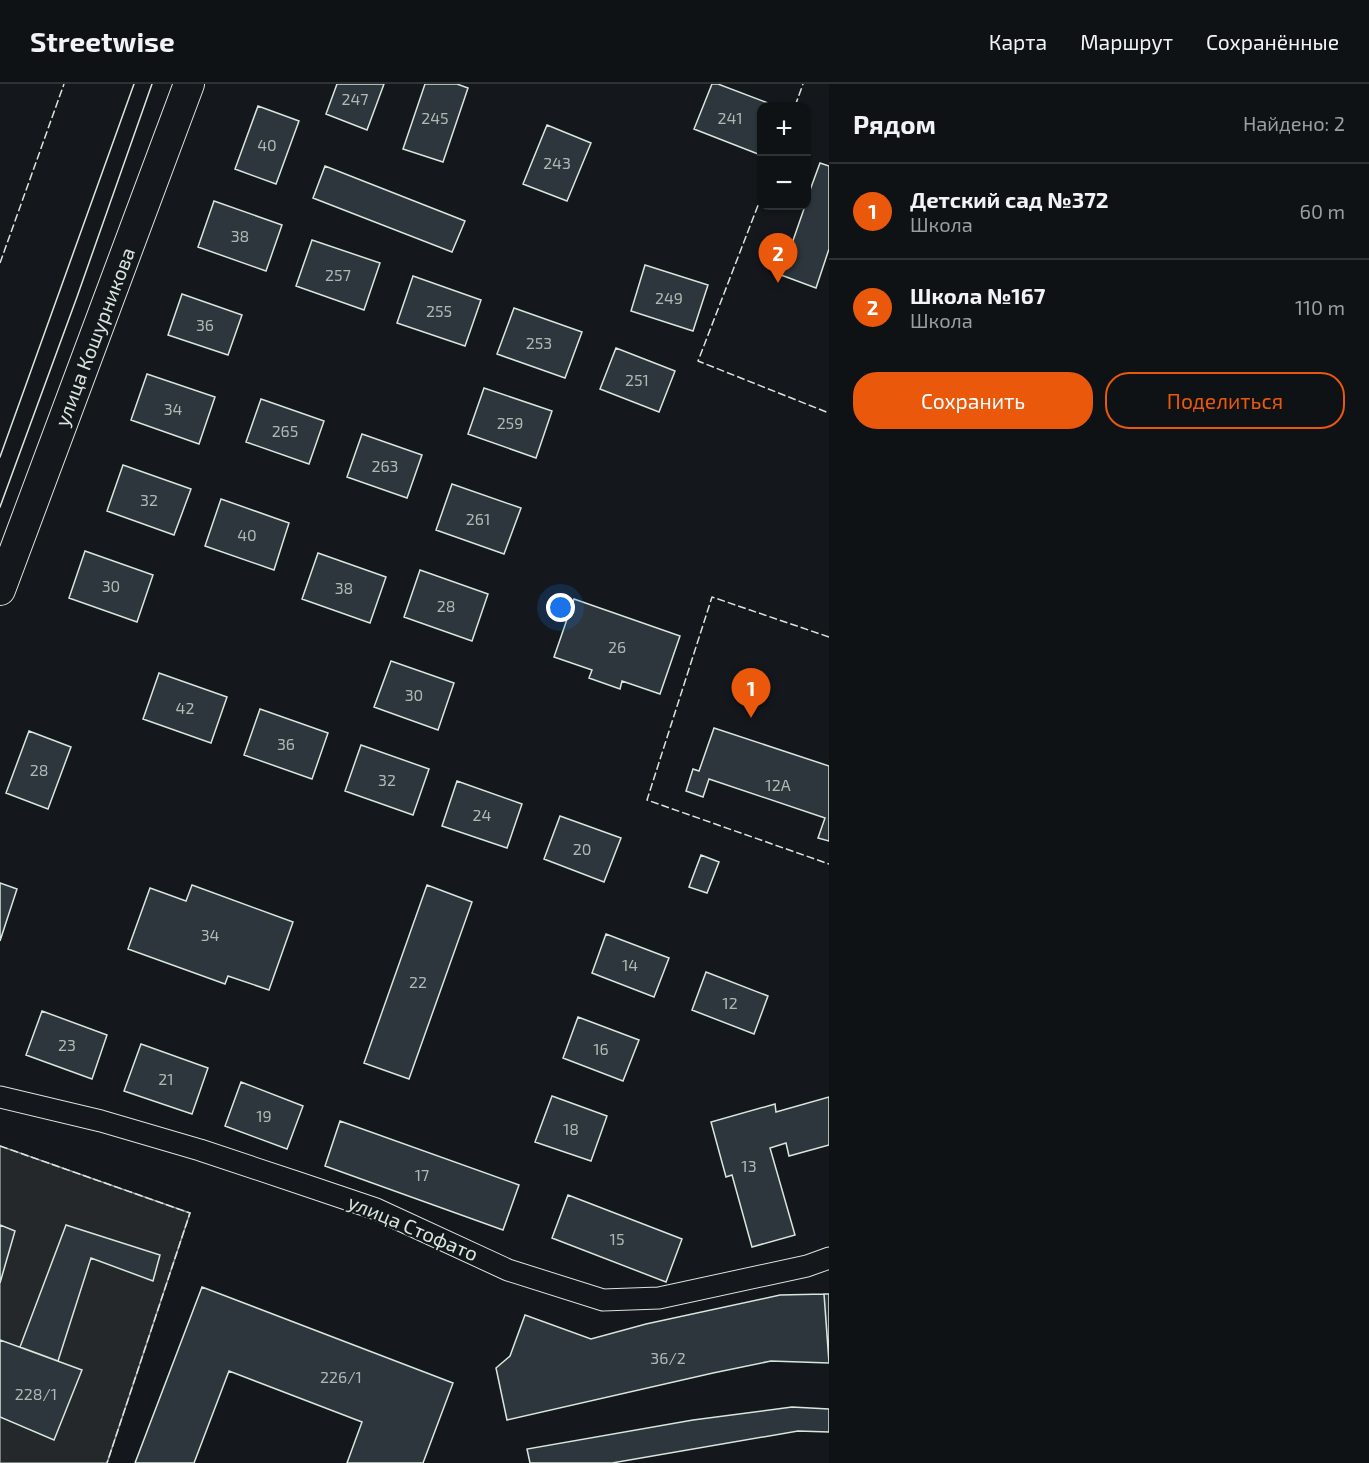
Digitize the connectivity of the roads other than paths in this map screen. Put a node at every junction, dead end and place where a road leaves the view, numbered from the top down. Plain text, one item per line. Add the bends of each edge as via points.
1 (189, 84) edge
2 (0, 590) edge
3 (0, 1097) edge
4 (829, 1258) edge

1 - 2 main road, улица Кошурникова
3 - 4 street, улица Стофато via 101,1121 299,1182 376,1209 508,1270 603,1300 659,1298

